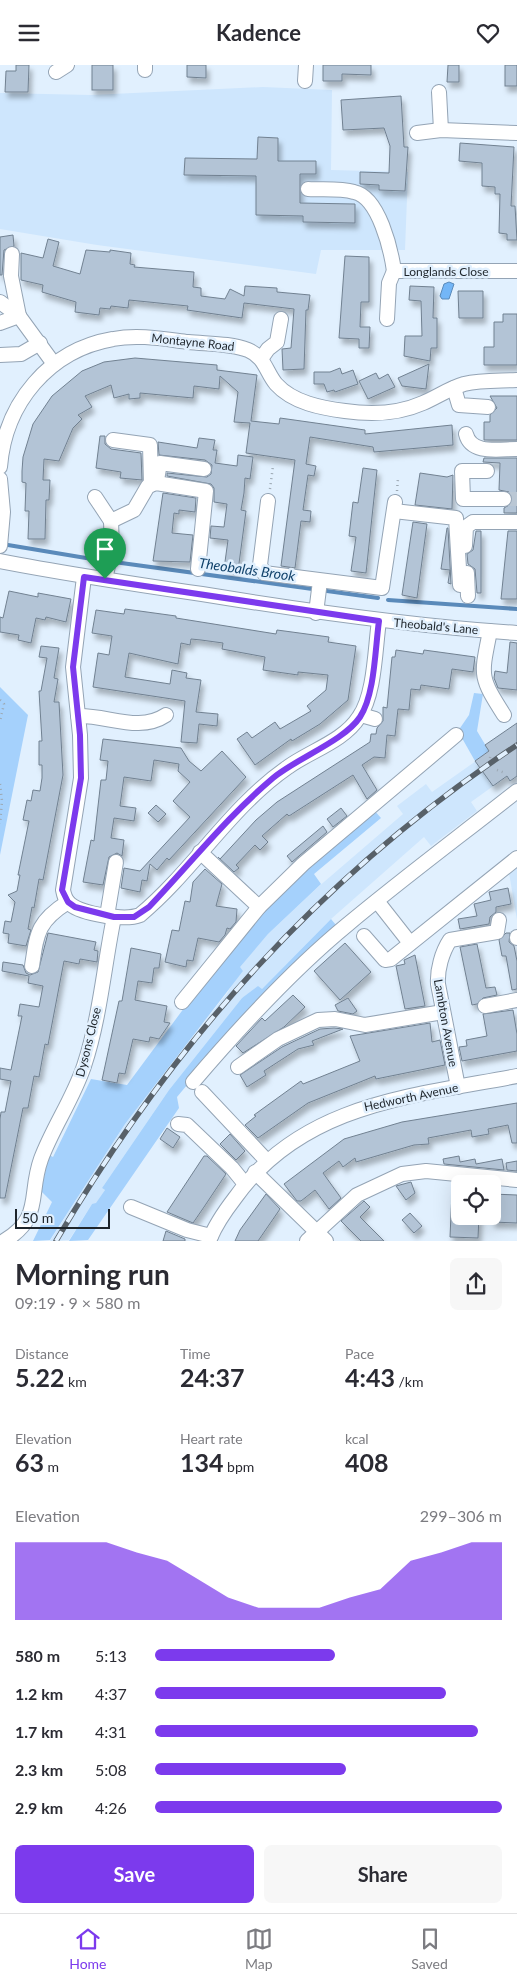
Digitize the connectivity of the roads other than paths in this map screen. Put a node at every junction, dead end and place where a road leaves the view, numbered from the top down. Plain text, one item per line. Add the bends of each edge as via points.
1 (306, 65) edge
2 (305, 81) dead end
3 (439, 92) dead end
4 (441, 130) junction
5 (417, 133) dead end
6 (517, 133) edge
7 (308, 189) dead end
8 (12, 254) dead end
9 (394, 271) junction
10 (517, 271) edge
11 (0, 301) edge
12 (19, 316) junction
13 (281, 319) dead end
14 (387, 319) dead end
15 (0, 323) edge
16 (40, 343) junction
17 (0, 355) edge
18 (261, 359) junction
19 (54, 364) junction
20 (517, 380) edge
21 (454, 388) junction
22 (488, 407) dead end
23 (466, 434) dead end
24 (113, 440) dead end
25 (517, 449) edge
26 (0, 467) edge
27 (204, 469) dead end
28 (487, 471) dead end
29 (0, 479) edge
30 (152, 485) junction
31 (95, 497) dead end
32 (504, 499) tunnel mouth
33 (268, 501) road end
34 (456, 501) dead end
35 (456, 518) junction
36 (111, 521) junction
37 (517, 522) edge
38 (0, 544) edge
39 (0, 561) edge
40 (107, 567) junction
41 (198, 569) dead end
42 (84, 577) junction
43 (318, 595) junction
44 (379, 621) junction
45 (490, 631) junction
46 (517, 633) edge
47 (166, 715) dead end
48 (361, 715) junction
49 (504, 715) dead end
50 (78, 716) junction
51 (375, 719) dead end
52 (456, 735) dead end
53 (517, 791) edge
54 (200, 852) junction
55 (517, 859) edge
56 (116, 862) dead end
57 (377, 901) junction
58 (68, 902) junction
59 (258, 907) junction
60 (110, 916) junction
61 (499, 920) dead end
62 (364, 936) dead end
63 (410, 943) junction
64 (32, 966) dead end
65 (517, 1000) edge
66 (182, 1002) dead end
67 (485, 1006) dead end
68 (443, 1012) junction
69 (238, 1067) dead end
70 (517, 1076) edge
71 (458, 1087) junction
72 (178, 1124) dead end
73 (267, 1161) junction
74 (255, 1172) junction
75 (517, 1179) edge
76 (245, 1184) junction
77 (130, 1207) dead end
78 (210, 1238) edge
79 (316, 1238) edge
80 (4, 1241) edge

1 - 2 street
3 - 4 street
4 - 5 street
4 - 6 street
7 - 9 street via 354,191 368,200 388,239
8 - 12 street via 10,276
9 - 10 street, Longlands Close
9 - 14 street, Longlands Close via 389,283
11 - 12 street
12 - 15 street
12 - 16 street
13 - 18 street via 277,341
16 - 17 street via 21,354
16 - 19 street
18 - 19 street, Montayne Road via 241,348 141,337 99,342
18 - 21 street via 276,384 296,398 346,411 400,411
19 - 26 street, Montayne Road via 34,382 16,408 6,432
20 - 21 street via 476,382
21 - 22 street via 459,405
23 - 25 street via 468,443 476,448
24 - 30 street via 150,445
27 - 30 street via 160,463
28 - 32 street via 462,471 463,499
29 - 38 street via 4,512
30 - 36 street via 134,510
30 - 41 street via 206,491
31 - 36 street
33 - 43 street via 260,565 264,573
34 - 35 street
35 - 37 street via 464,590 466,527 473,522
35 - 43 street via 395,507 382,588
36 - 40 street via 112,549
39 - 42 street, Theobald's Lane
40 - 42 street, Theobald's Lane
40 - 43 street, Theobald's Lane
42 - 50 street via 73,667
43 - 44 street, Theobald's Lane
44 - 45 street, Theobald's Lane
44 - 48 street via 370,689
45 - 46 street, Theobald's Lane
45 - 49 street via 484,682
47 - 50 street via 140,725
48 - 51 street
48 - 54 street via 347,731 264,785
50 - 58 street via 81,778 62,890
52 - 59 street via 344,828
53 - 57 street
54 - 59 street
54 - 60 street via 140,915 127,919
55 - 63 street
56 - 60 street, Dysons Close
57 - 63 street
57 - 73 street via 296,972 223,1046 198,1087
58 - 60 street via 79,909
58 - 64 street via 49,914 37,933
59 - 66 street
60 - 80 street, Dysons Close via 85,1064 41,1159 29,1218 22,1228
61 - 68 street, Lambton Avenue via 497,932 450,940 438,977
62 - 63 street via 385,960 391,959
65 - 67 street
68 - 69 street via 365,1025 335,1019 318,1020 278,1039
68 - 71 street, Lambton Avenue
70 - 71 street, Hedworth Avenue
71 - 73 street, Hedworth Avenue via 392,1099 348,1112 308,1132
72 - 76 street via 187,1125
73 - 74 street, Hedworth Avenue
74 - 76 street, Hedworth Avenue
74 - 79 street
75 - 79 street via 426,1171 402,1174 357,1195
76 - 78 street, Hedworth Avenue
77 - 78 street

